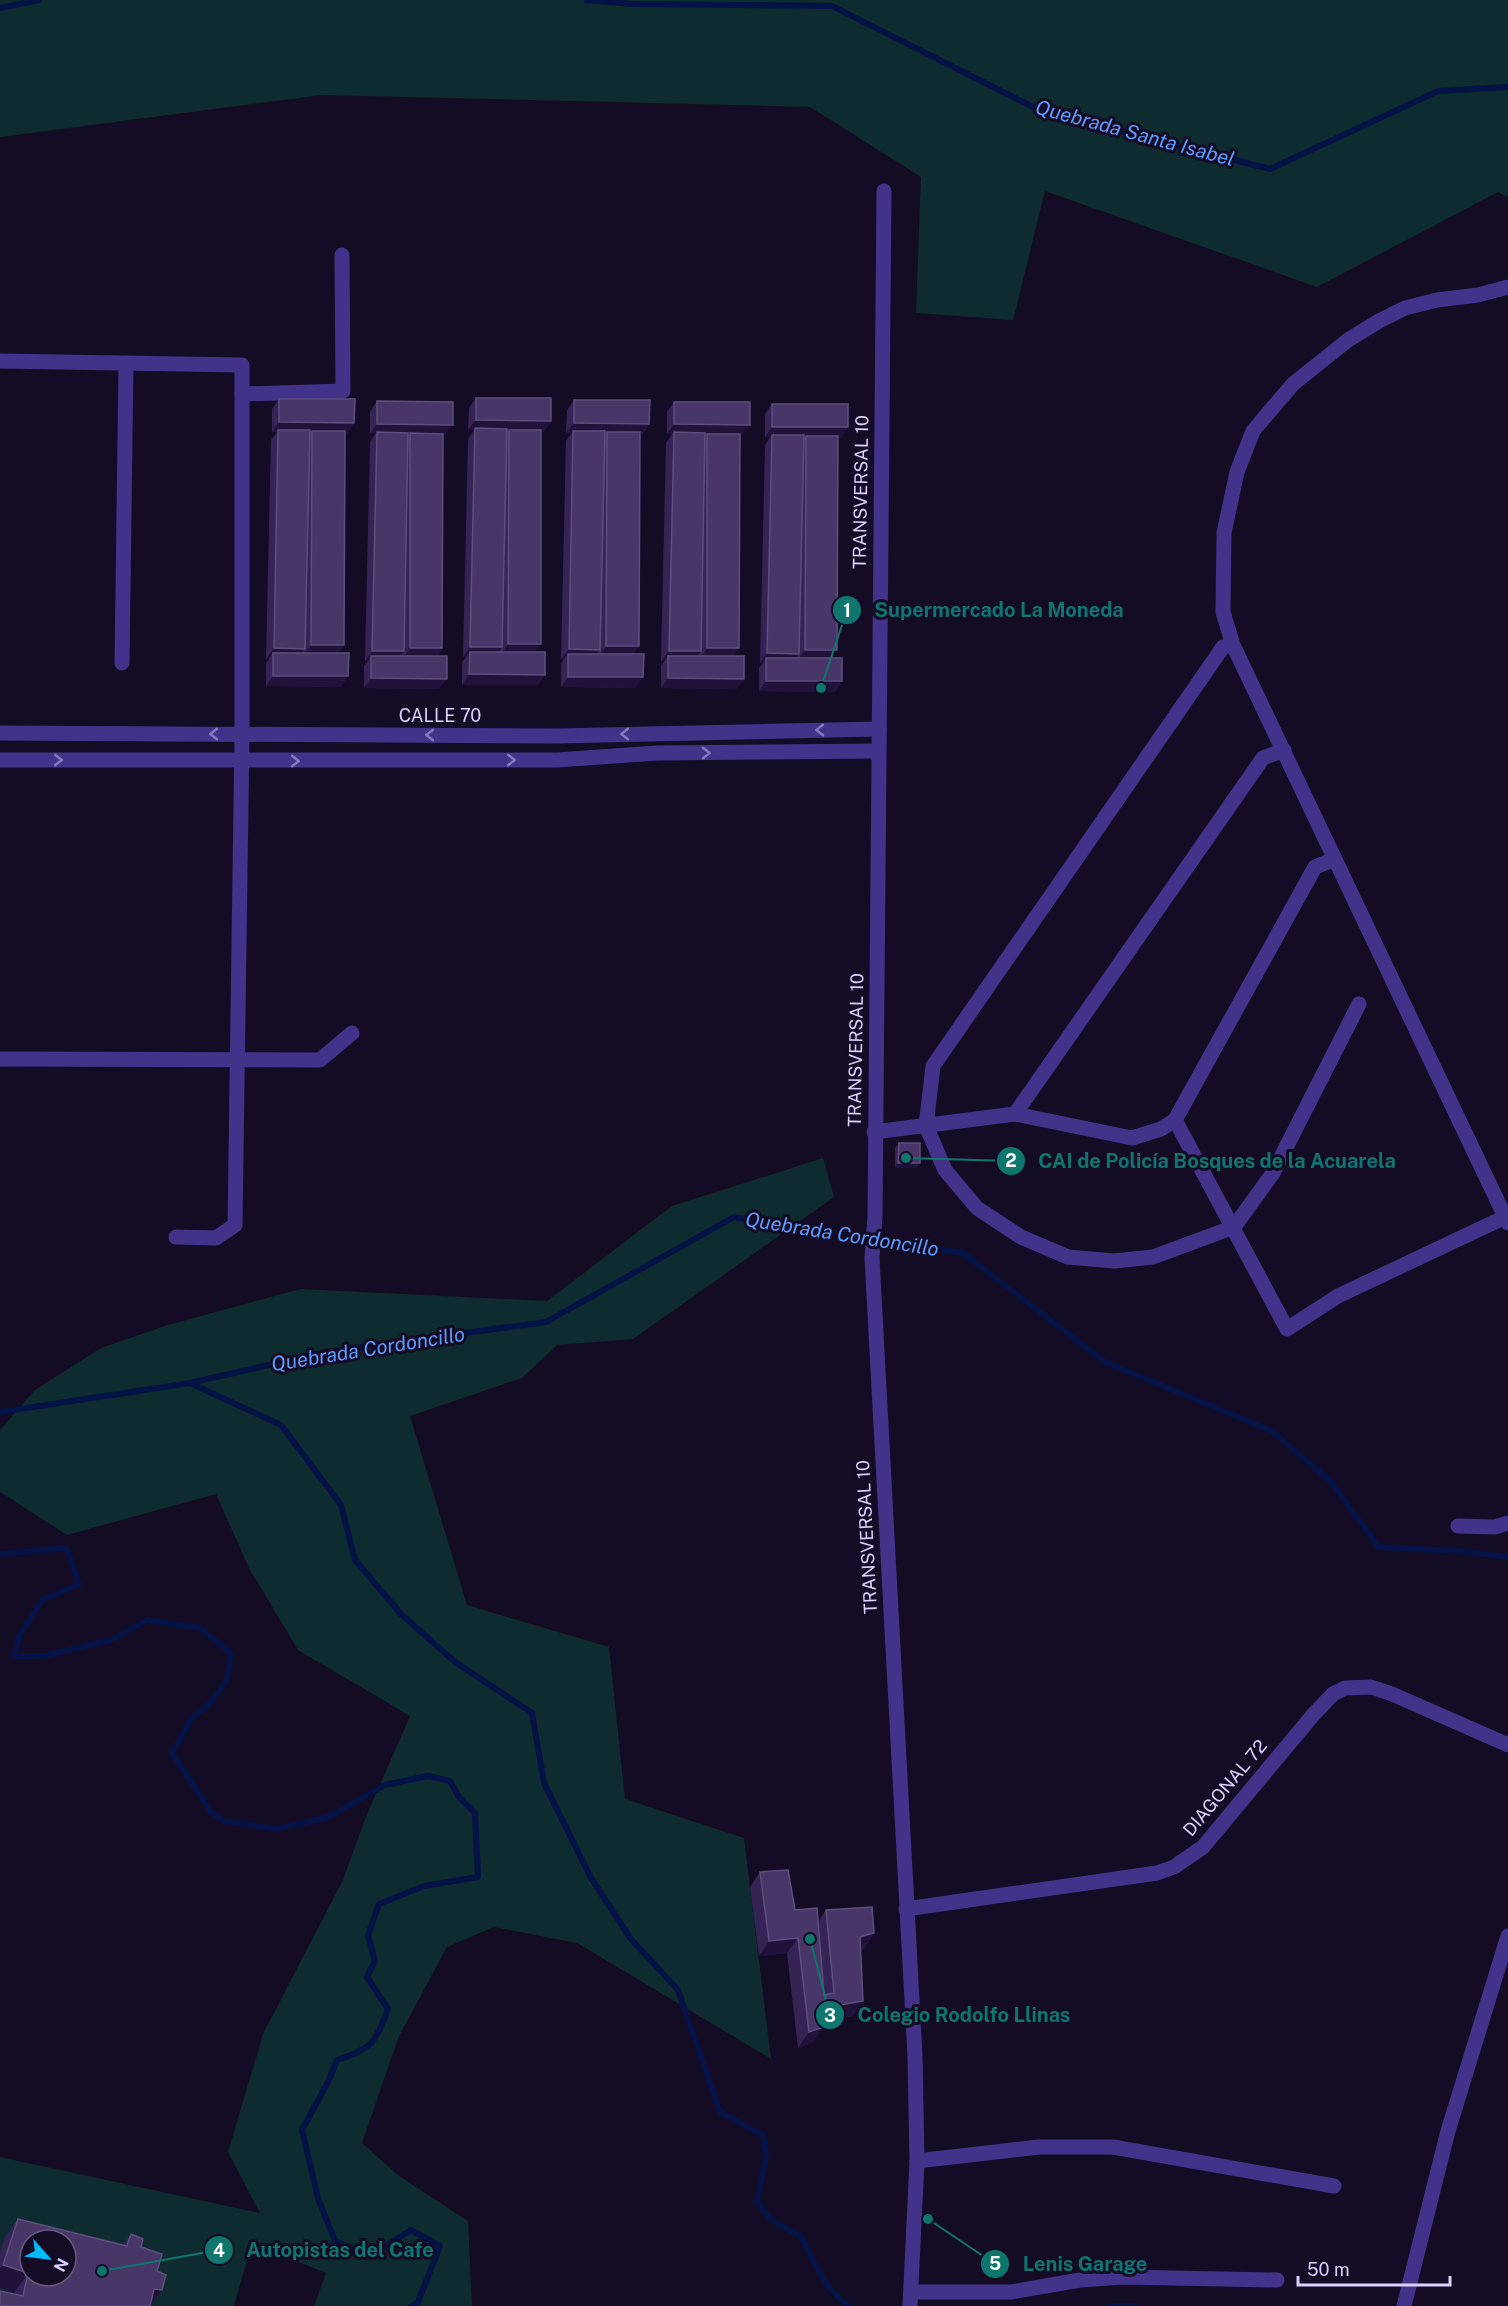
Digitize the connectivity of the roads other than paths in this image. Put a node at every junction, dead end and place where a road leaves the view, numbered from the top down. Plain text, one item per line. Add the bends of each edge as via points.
1 (884, 191) dead end
2 (342, 255) dead end
3 (1508, 288) edge
4 (0, 361) edge
5 (126, 363) junction
6 (242, 394) junction
7 (1233, 645) junction
8 (122, 663) dead end
9 (879, 729) junction
10 (0, 733) edge
11 (242, 734) junction
12 (1284, 750) junction
13 (878, 751) junction
14 (0, 760) edge
15 (242, 761) junction
16 (1335, 859) junction
17 (1359, 1004) dead end
18 (352, 1033) dead end
19 (0, 1059) edge
20 (239, 1060) junction
21 (1015, 1114) junction
22 (1175, 1120) junction
23 (926, 1126) junction
24 (874, 1132) junction
25 (1507, 1220) edge
26 (1234, 1227) junction
27 (176, 1237) dead end
28 (1508, 1523) edge
29 (1458, 1527) dead end
30 (1508, 1745) edge
31 (906, 1909) junction
32 (1508, 1936) edge
33 (917, 2161) junction
34 (1334, 2186) dead end
35 (1277, 2280) dead end
36 (911, 2299) edge
37 (1404, 2306) edge

1 - 9 street, TRANSVERSAL 10
2 - 6 street via 343,392
3 - 7 street via 1405,308 1379,321 1293,384 1253,431 1237,472 1224,533 1223,612
4 - 5 street
5 - 6 street via 242,365
5 - 8 street
6 - 11 street
7 - 12 street
7 - 23 street via 1223,647 933,1065
9 -> 11 street, CALLE 70 via 557,736
9 - 13 street, TRANSVERSAL 10
11 -> 10 street, CALLE 70
11 - 15 street
12 - 16 street
12 - 21 street via 1263,758
15 -> 13 street via 557,760 657,753
13 - 24 street, TRANSVERSAL 10
14 -> 15 street
15 - 20 street
16 - 22 street via 1315,867
16 - 25 street
17 - 26 street via 1273,1173
18 - 20 street via 320,1060
19 - 20 street
20 - 27 street via 235,1225 216,1238
21 - 22 street via 1132,1138
21 - 23 street
22 - 26 street
23 - 24 street
23 - 26 street via 945,1170 977,1208 1021,1238 1068,1257 1114,1261 1153,1257
24 - 31 street, TRANSVERSAL 10 via 872,1258
25 - 26 street via 1338,1296 1287,1329
28 - 29 street
30 - 31 street, DIAGONAL 72 via 1392,1694 1371,1687 1345,1688 1333,1694 1313,1715 1203,1847 1174,1867 1157,1874
31 - 33 street, TRANSVERSAL 10
32 - 37 street via 1448,2130
33 - 34 street via 1039,2147 1113,2147
33 - 36 street, TRANSVERSAL 10
35 - 36 street via 1123,2277 1011,2292

